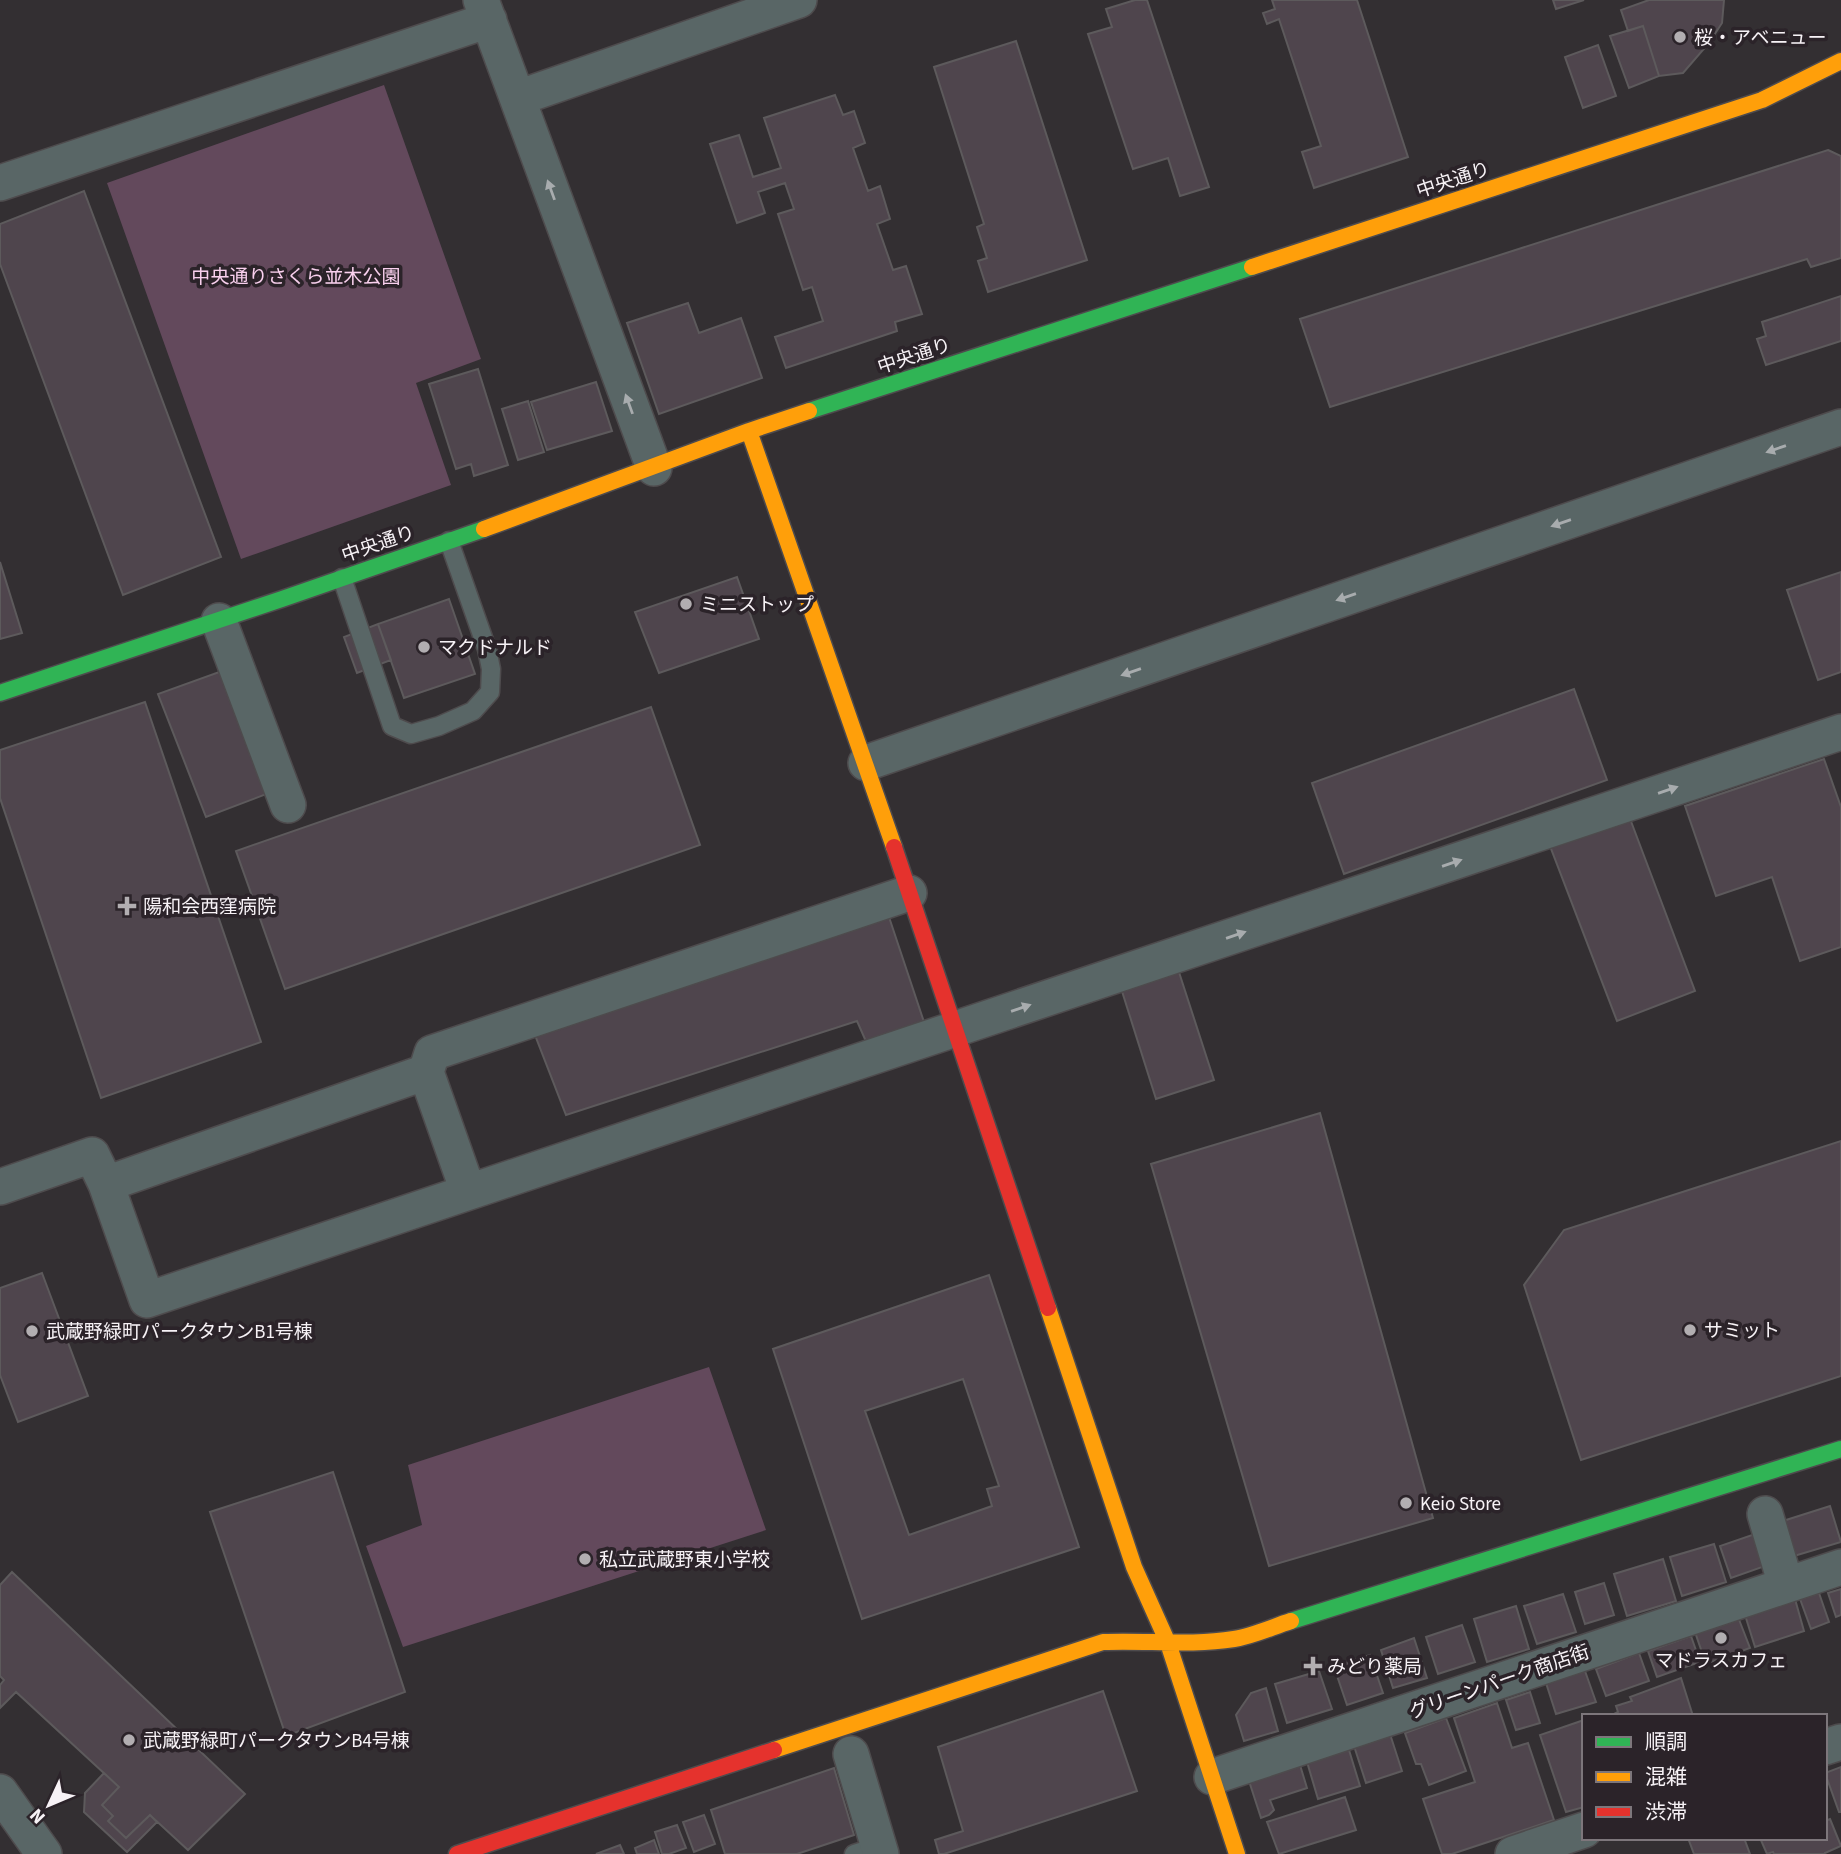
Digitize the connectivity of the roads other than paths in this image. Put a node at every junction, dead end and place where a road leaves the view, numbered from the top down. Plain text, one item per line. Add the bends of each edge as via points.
1 (799, 0) edge
2 (485, 10) edge
3 (1841, 61) edge
4 (518, 98) junction
5 (0, 183) edge
6 (1841, 427) edge
7 (750, 431) junction
8 (653, 468) junction
9 (449, 541) junction
10 (342, 578) junction
11 (219, 621) junction
12 (0, 694) edge
13 (1841, 732) edge
14 (866, 763) junction
15 (288, 805) dead end
16 (909, 893) junction
17 (956, 1030) junction
18 (426, 1072) junction
19 (106, 1184) junction
20 (0, 1187) edge
21 (468, 1191) junction
22 (1841, 1449) edge
23 (1765, 1514) dead end
24 (1841, 1567) edge
25 (1786, 1585) junction
26 (1168, 1643) junction
27 (851, 1754) dead end
28 (1212, 1777) junction
29 (0, 1792) edge
30 (1582, 1831) edge
31 (871, 1851) edge
32 (44, 1854) edge
33 (456, 1854) edge
34 (1237, 1854) edge
35 (1513, 1854) edge

1 - 4 street
2 - 4 street
2 - 5 street
3 - 7 street, 中央通り via 1762,100
8 -> 4 street
6 -> 14 street
7 - 8 street, 中央通り
7 - 14 street
8 - 9 street, 中央通り
9 - 10 street, 中央通り
9 - 10 lane via 487,649 490,692 473,711 439,726 411,734 392,726
10 - 11 street, 中央通り
11 - 12 street, 中央通り
11 - 15 street
17 -> 13 street
14 - 16 street
16 - 17 street
16 - 18 street via 432,1053
17 - 21 street
17 - 26 street via 1134,1567
18 - 19 street
18 - 21 street
19 - 20 street via 92,1154
19 - 21 street via 147,1300
22 - 26 street via 1235,1639
23 - 25 street
24 - 25 street, グリーンパーク商店街
25 - 28 street, グリーンパーク商店街
26 - 28 street
26 - 33 street via 1103,1642
27 - 31 street
28 - 34 street
29 - 32 street
30 - 35 street

